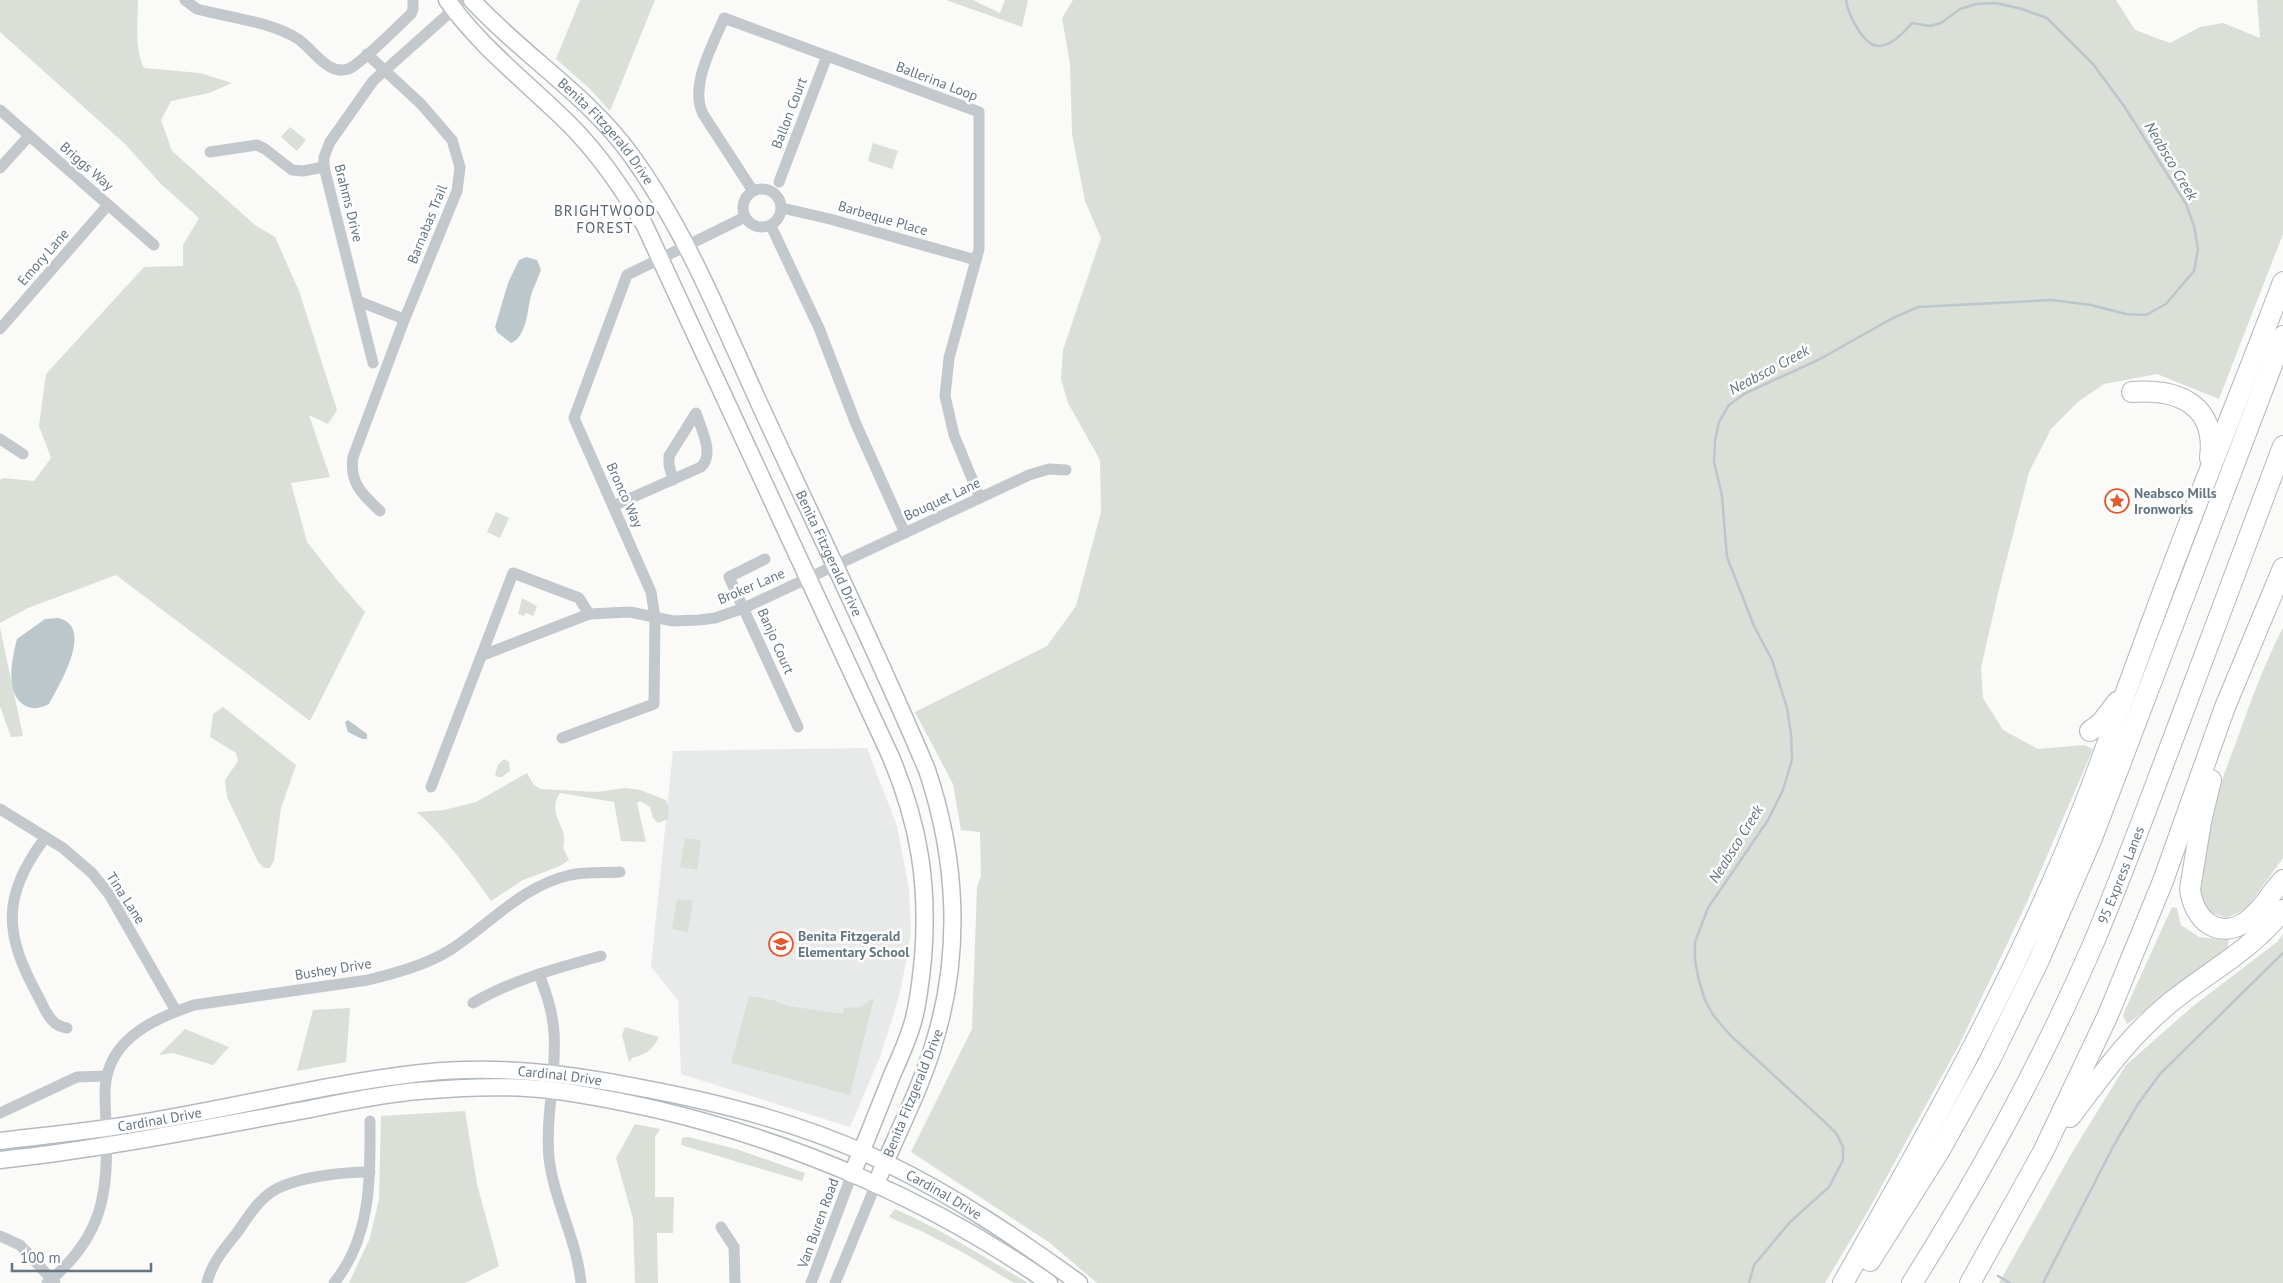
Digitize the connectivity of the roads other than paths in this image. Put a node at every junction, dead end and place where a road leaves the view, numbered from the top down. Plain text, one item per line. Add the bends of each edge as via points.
1 (185, 0) edge
2 (413, 0) edge
3 (472, 0) edge
4 (455, 3) edge
5 (367, 54) junction
6 (827, 56) junction
7 (384, 69) junction
8 (0, 110) edge
9 (29, 136) junction
10 (210, 152) dead end
11 (324, 167) junction
12 (0, 168) edge
13 (779, 182) dead end
14 (753, 191) junction
15 (108, 205) junction
16 (782, 208) junction
17 (745, 217) junction
18 (771, 226) junction
19 (154, 245) dead end
20 (686, 246) junction
21 (661, 258) junction
22 (976, 260) junction
23 (2283, 282) edge
24 (358, 301) junction
25 (404, 319) junction
26 (0, 329) edge
27 (2283, 336) edge
28 (372, 363) dead end
29 (2132, 392) dead end
30 (0, 440) edge
31 (2283, 446) edge
32 (23, 454) dead end
33 (1066, 470) dead end
34 (2207, 475) junction
35 (673, 480) junction
36 (980, 498) junction
37 (613, 506) junction
38 (380, 511) dead end
39 (905, 533) junction
40 (765, 559) dead end
41 (834, 567) junction
42 (2283, 568) edge
43 (808, 578) junction
44 (744, 608) junction
45 (589, 614) junction
46 (656, 617) junction
47 (483, 655) junction
48 (2140, 655) junction
49 (798, 727) dead end
50 (2090, 731) dead end
51 (562, 738) dead end
52 (2213, 742) junction
53 (431, 787) dead end
54 (0, 809) edge
55 (45, 838) junction
56 (620, 872) dead end
57 (2283, 880) edge
58 (2283, 910) edge
59 (601, 956) dead end
60 (539, 974) junction
61 (473, 1003) dead end
62 (176, 1011) junction
63 (67, 1028) dead end
64 (553, 1073) junction
65 (106, 1076) junction
66 (552, 1090) junction
67 (0, 1113) edge
68 (370, 1121) dead end
69 (106, 1129) junction
70 (0, 1141) edge
71 (107, 1146) junction
72 (861, 1152) junction
73 (2043, 1152) junction
74 (0, 1160) edge
75 (885, 1162) junction
76 (370, 1172) junction
77 (852, 1174) junction
78 (876, 1184) junction
79 (721, 1227) dead end
80 (0, 1236) edge
81 (51, 1282) edge
82 (207, 1283) edge
83 (334, 1283) edge
84 (582, 1283) edge
85 (735, 1283) edge
86 (811, 1283) edge
87 (835, 1283) edge
88 (1049, 1283) edge
89 (1080, 1283) edge
90 (1843, 1283) edge
91 (1855, 1283) edge
92 (1912, 1283) edge
93 (1970, 1283) edge

1 - 5 street via 196,10 284,32 298,39 334,69 348,69
2 - 5 street via 411,14
3 - 20 main road, Benita Fitzgerald Drive via 614,134 663,202
4 - 7 street, Brahms Drive
4 - 21 main road, Benita Fitzgerald Drive via 506,66 588,143 623,190
5 - 7 street, Barnabas Trail
6 - 13 street, Ballon Court
6 - 14 street, Ballerina Loop via 724,18 700,78 699,104
6 - 22 street, Ballerina Loop via 979,112 979,242
7 - 11 street, Brahms Drive via 365,90 330,142 323,159
7 - 25 street, Barnabas Trail via 421,104 452,140 460,167 457,191
8 - 9 street, Briggs Way
9 - 12 street
9 - 15 street, Briggs Way
10 - 11 street via 257,146 292,170
11 - 24 street, Brahms Drive
14 - 16 street via 764,189 774,193
14 - 17 street via 744,202
15 - 19 street, Briggs Way
15 - 26 street, Emory Lane
16 - 18 street via 779,218
16 - 22 street, Barbeque Place
17 - 18 street via 759,228
17 - 20 street
18 - 39 street via 819,328 856,424
20 - 21 street, Bronco Way
20 - 41 main road, Benita Fitzgerald Drive
21 - 37 street, Bronco Way via 626,274 574,418
21 - 43 main road, Benita Fitzgerald Drive
22 - 36 street, Ballerina Loop via 949,358 945,396 954,435
23 - 34 highway
24 - 25 street
24 - 28 street, Brahms Drive
25 - 38 street, Barnabas Trail via 352,467 360,492
27 - 91 highway via 2092,838 2040,960 1940,1150
29 - 34 highway via 2156,391 2176,396 2202,414 2212,444
30 - 32 street
31 - 92 highway, 95 Express Lanes via 2094,943 1999,1136
33 - 36 street, Bouquet Lane via 1041,471
34 - 48 highway
35 - 35 street via 701,467 707,459 696,413 669,456
35 - 37 street
36 - 39 street, Bouquet Lane
37 - 46 street, Bronco Way via 648,582
39 - 41 street, Bouquet Lane
40 - 44 street, Banjo Court via 729,577
41 - 43 street, Broker Lane
41 - 75 main road, Benita Fitzgerald Drive via 927,770 942,819 951,876 951,959 940,1023 926,1066
42 - 52 highway
43 - 44 street, Broker Lane
43 - 72 main road, Benita Fitzgerald Drive via 900,778 917,831 924,881 924,945 914,1019
44 - 46 street, Broker Lane via 699,620 673,621
44 - 49 street, Banjo Court
45 - 46 street, Broker Lane via 630,612
45 - 47 street, Broker Lane
45 - 47 street via 579,598 513,573
46 - 51 street, Bronco Way via 654,704
47 - 53 street
48 - 50 highway via 2114,707
48 - 90 highway via 2075,829 1992,1012 1923,1143
52 - 57 highway via 2213,774 2191,884 2195,909 2212,926 2238,926 2253,916
52 - 73 highway via 2129,964
54 - 55 street, Tina Lane
55 - 62 street, Tina Lane via 78,860 105,888
55 - 63 street via 28,861 18,885 12,929 23,968 50,1019
56 - 62 street, Bushey Drive via 572,875 532,890 450,950 393,974 213,1000
58 - 73 highway via 2251,944 2170,1002 2138,1030 2106,1067
59 - 60 street
60 - 61 street
60 - 64 street via 554,1032
62 - 65 street, Bushey Drive via 152,1022 127,1042 115,1056
64 - 66 street
64 - 69 main road, Cardinal Drive via 498,1069 422,1073
64 - 72 main road, Cardinal Drive via 715,1103 785,1123
65 - 67 street via 73,1078
65 - 69 street, Bushey Drive
66 - 71 main road, Cardinal Drive via 494,1087 416,1091
66 - 77 main road, Cardinal Drive via 635,1105 726,1128
66 - 84 street via 548,1138 550,1159
68 - 76 street
69 - 70 main road, Cardinal Drive
69 - 71 street, Bushey Drive
71 - 74 main road, Cardinal Drive
71 - 81 street, Bushey Drive via 106,1187 95,1222 77,1254
72 - 75 main road, Cardinal Drive
72 - 77 main road, Benita Fitzgerald Drive
73 - 93 highway
75 - 78 main road, Benita Fitzgerald Drive
75 - 89 main road, Cardinal Drive via 972,1210
76 - 82 street via 344,1172 287,1184 269,1194 260,1201 220,1255
76 - 83 street via 361,1233 348,1263
77 - 78 main road, Cardinal Drive
77 - 86 street, Van Buren Road
78 - 87 street
78 - 88 main road, Cardinal Drive via 958,1226
79 - 85 street via 734,1248
80 - 81 street via 20,1246

